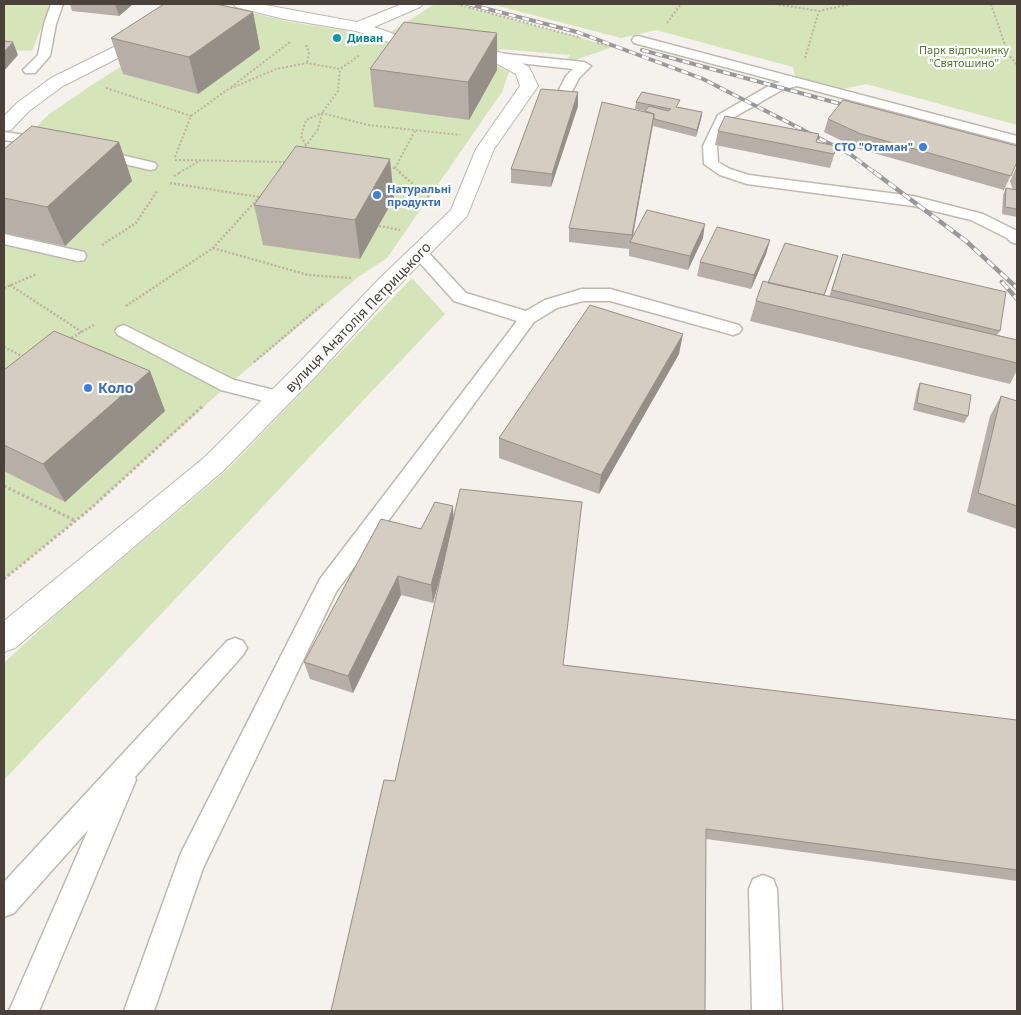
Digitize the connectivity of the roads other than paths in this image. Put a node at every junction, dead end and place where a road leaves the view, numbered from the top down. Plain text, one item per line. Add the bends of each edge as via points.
1 (57, 4) edge
2 (213, 4) edge
3 (242, 4) edge
4 (415, 4) edge
5 (359, 27) junction
6 (633, 43) road end
7 (497, 57) junction
8 (30, 70) dead end
9 (798, 82) junction
10 (560, 104) edge
11 (4, 126) edge
12 (4, 136) edge
13 (23, 139) junction
14 (1017, 140) edge
15 (59, 144) edge
16 (78, 149) edge
17 (10, 154) edge
18 (150, 166) dead end
19 (4, 239) edge
20 (1017, 239) edge
21 (419, 253) junction
22 (78, 256) dead end
23 (528, 318) junction
24 (733, 329) dead end
25 (124, 331) dead end
26 (279, 398) junction
27 (4, 639) edge
28 (235, 648) dead end
29 (130, 763) junction
30 (763, 890) dead end
31 (4, 903) edge
32 (24, 1011) edge
33 (139, 1011) edge
34 (767, 1011) edge

1 - 8 lane via 44,56
2 - 11 street via 57,82
3 - 5 street, вулиця Анатолія Петрицького
4 - 5 street
5 - 7 street, вулиця Анатолія Петрицького via 400,41
6 - 9 lane
7 - 10 lane via 584,66 574,76
7 - 21 street, вулиця Анатолія Петрицького via 523,72 529,86 485,149 460,212
9 - 14 lane
9 - 20 lane via 777,87 723,118 710,146 711,164 746,179 913,201 978,218 1013,234
12 - 13 lane
13 - 15 lane
13 - 17 lane
16 - 18 lane
19 - 22 lane
21 - 23 lane via 460,297
21 - 26 street, вулиця Анатолія Петрицького
23 - 24 lane via 551,304 582,295 610,295
23 - 33 lane via 328,586 191,863
25 - 26 lane via 228,385
26 - 27 street, вулиця Анатолія Петрицького via 214,464
28 - 29 lane
29 - 31 lane
29 - 32 lane
30 - 34 lane

